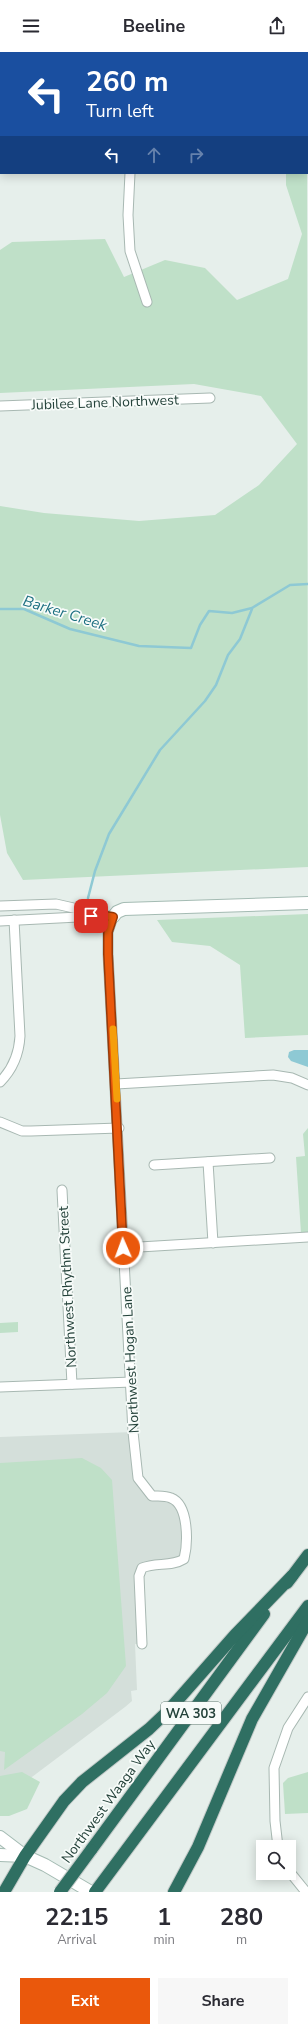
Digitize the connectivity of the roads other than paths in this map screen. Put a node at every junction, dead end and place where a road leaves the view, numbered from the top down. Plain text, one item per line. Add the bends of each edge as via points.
1 (130, 174) edge
2 (147, 302) dead end
3 (210, 398) dead end
4 (0, 406) edge
5 (308, 903) edge
6 (0, 906) edge
7 (110, 916) junction
8 (14, 920) junction
9 (0, 921) edge
10 (0, 1082) edge
11 (116, 1084) junction
12 (308, 1085) edge
13 (0, 1122) edge
14 (118, 1128) junction
15 (270, 1158) dead end
16 (208, 1162) junction
17 (154, 1165) dead end
18 (62, 1190) dead end
19 (308, 1238) edge
20 (213, 1243) junction
21 (123, 1248) junction
22 (132, 1382) junction
23 (72, 1384) junction
24 (0, 1387) edge
25 (308, 1555) edge
26 (292, 1576) junction
27 (308, 1606) edge
28 (308, 1620) edge
29 (142, 1644) dead end
30 (308, 1697) edge
31 (0, 1837) edge
32 (277, 1840) edge
33 (0, 1855) edge
34 (25, 1856) junction
35 (296, 1880) edge
36 (4, 1892) edge
37 (60, 1892) edge
38 (91, 1892) edge
39 (95, 1892) edge
40 (174, 1892) edge
41 (306, 1892) edge

1 - 2 street via 130,251
3 - 4 street, Jubilee Lane Northwest
5 - 7 street via 124,909
6 - 7 street via 56,904
7 - 8 street
7 - 11 street, Northwest Hogan Lane via 108,954
8 - 9 street
8 - 10 street via 19,1050 6,1076
11 - 12 street via 273,1075 292,1078
11 - 14 street, Northwest Hogan Lane
13 - 14 street via 22,1131
14 - 21 street, Northwest Hogan Lane
15 - 16 street
16 - 17 street
16 - 20 street
18 - 23 street, Northwest Rhythm Street
19 - 20 street
20 - 21 street
21 - 22 street, Northwest Hogan Lane
22 - 23 street
22 - 29 street, Northwest Hogan Lane via 133,1432 138,1478 152,1496 170,1497 179,1504 184,1514 186,1551 184,1559 176,1564 149,1565 142,1568 138,1576
23 - 24 street
25 - 26 highway, Northwest Waaga Way / WA 303
26 - 34 highway via 235,1635 168,1711 77,1788 57,1810
26 - 37 highway, Northwest Waaga Way / WA 303, bridge
27 - 39 highway, WA 303
28 - 40 highway via 252,1719 198,1847
30 - 32 street via 288,1728 274,1768
31 - 34 street
33 - 34 street
34 - 36 highway
34 - 38 street via 46,1865
35 - 41 street

